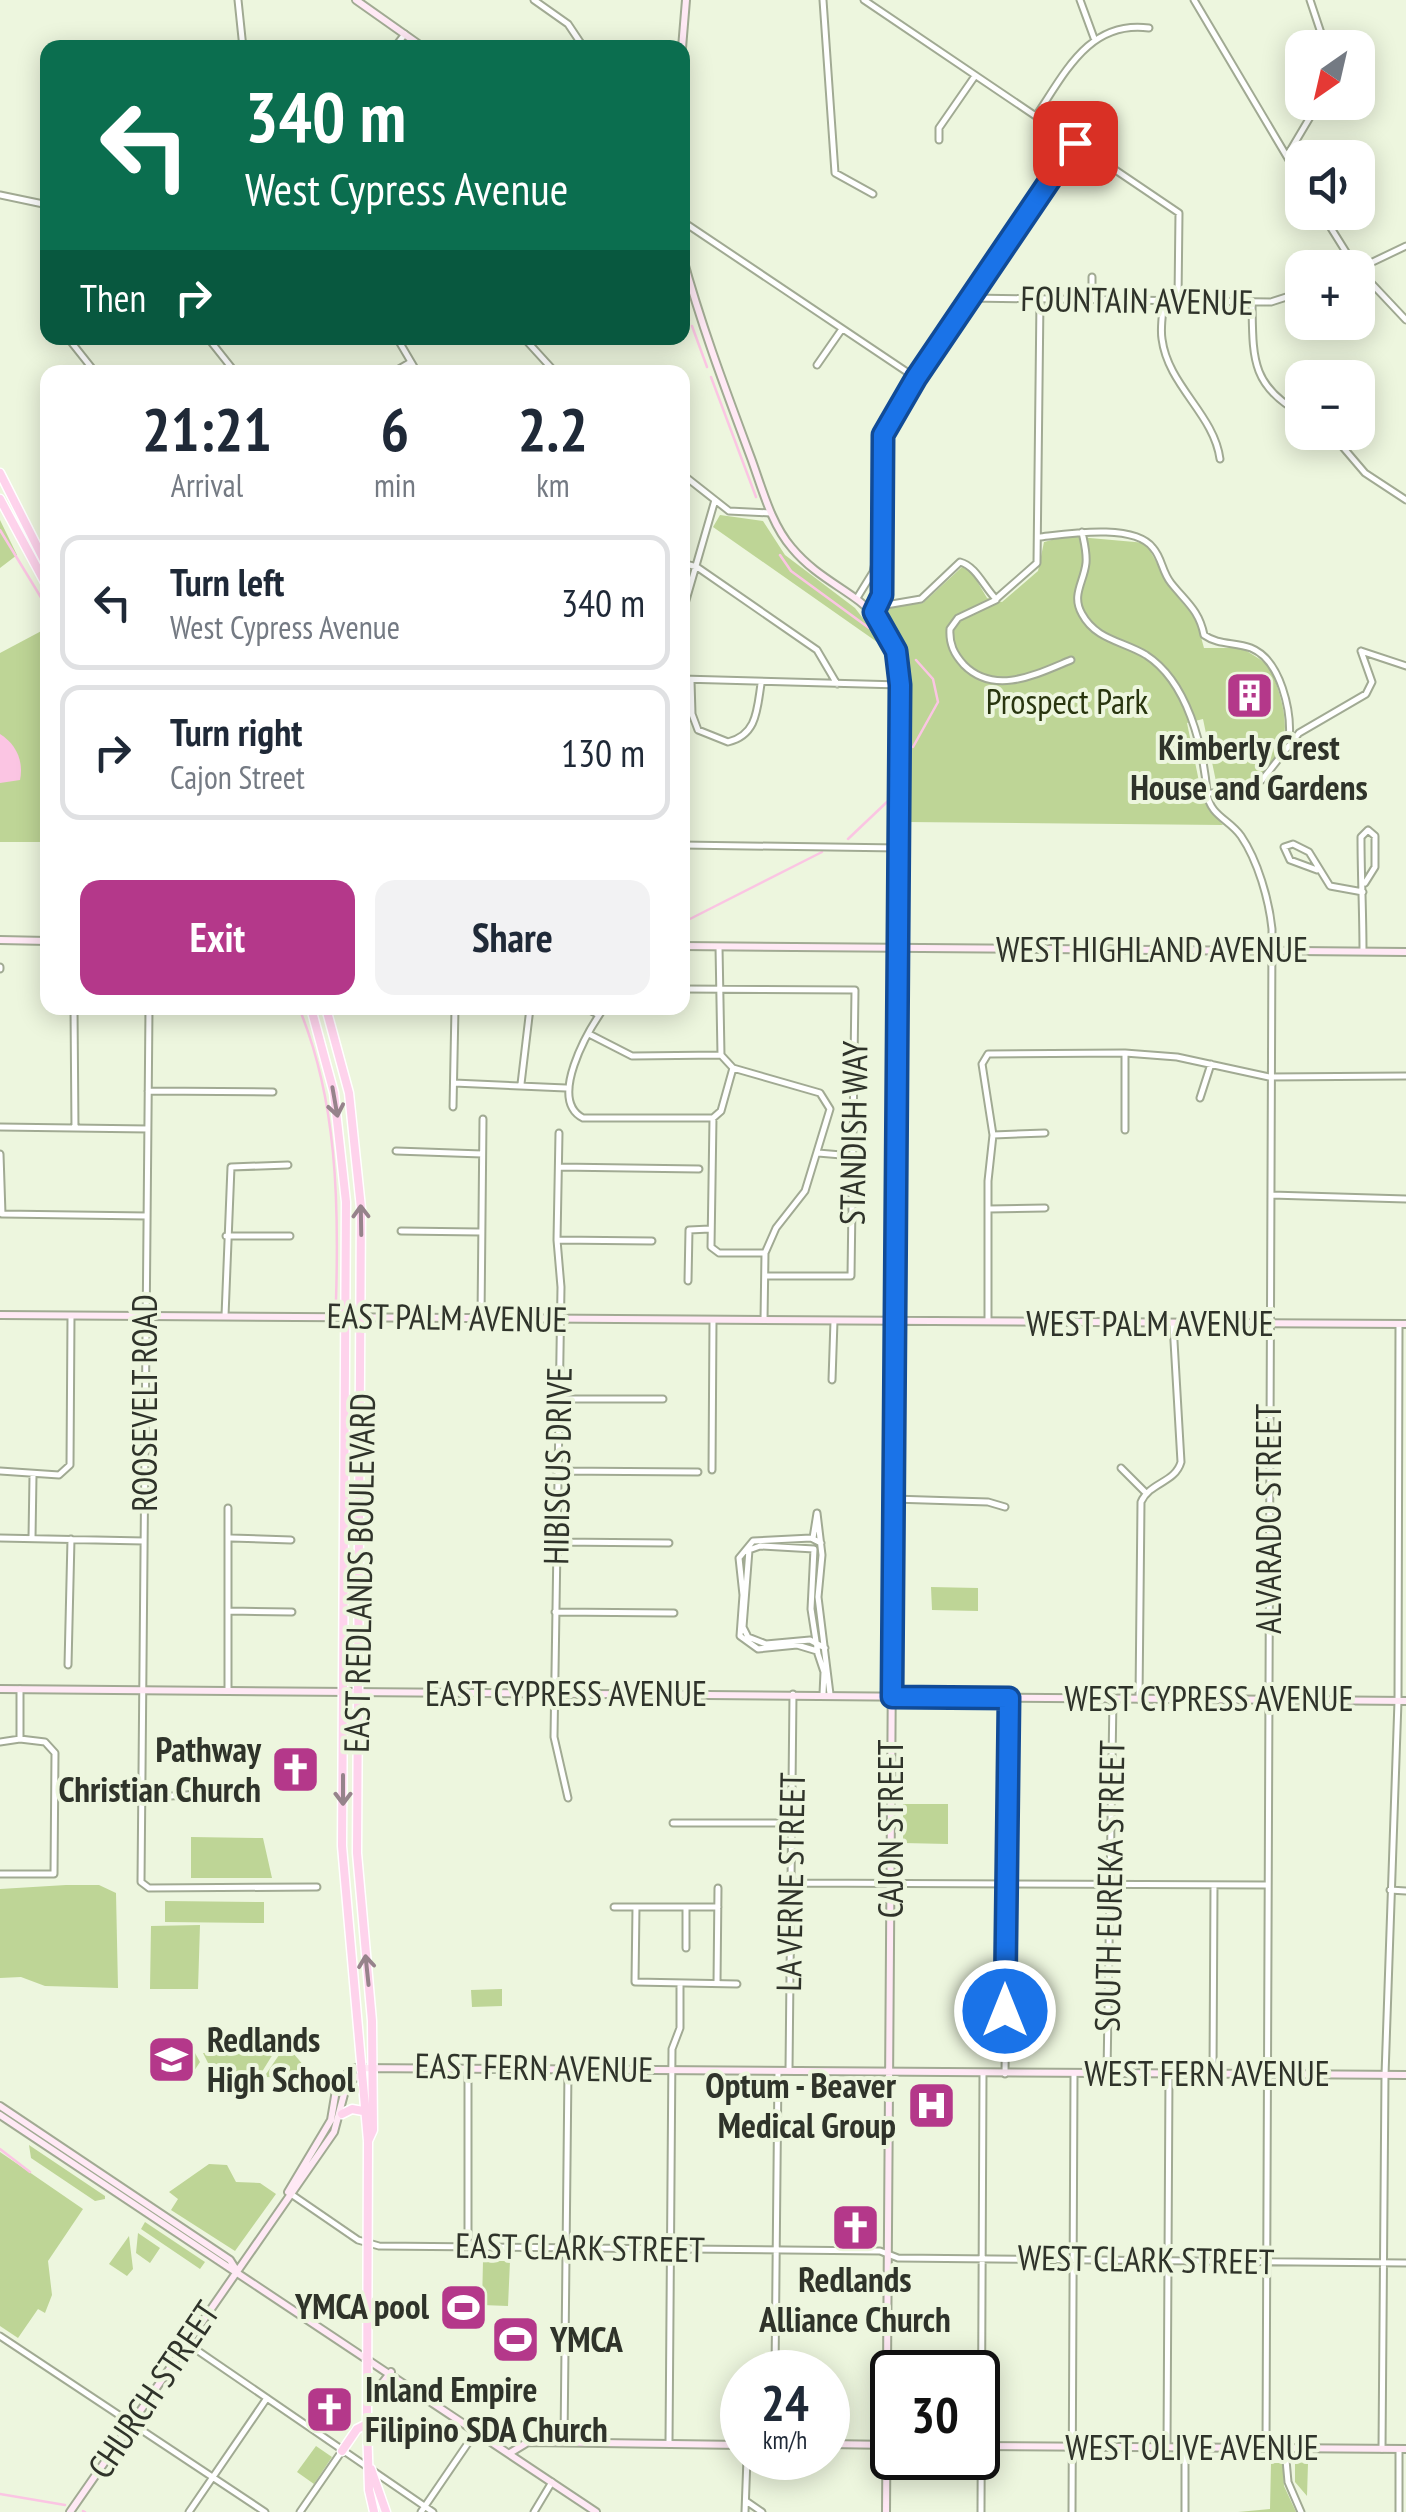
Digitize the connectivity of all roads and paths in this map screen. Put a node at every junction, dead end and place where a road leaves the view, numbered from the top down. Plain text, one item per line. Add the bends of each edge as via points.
1 (238, 0) edge
2 (356, 0) edge
3 (534, 0) edge
4 (686, 0) edge
5 (823, 0) edge
6 (864, 0) edge
7 (1080, 0) edge
8 (1194, 0) edge
9 (1310, 0) edge
10 (1149, 28) dead end
11 (1320, 30) edge
12 (405, 34) junction
13 (1094, 38) junction
14 (243, 40) edge
15 (400, 40) edge
16 (413, 40) edge
17 (579, 40) edge
18 (683, 40) edge
19 (975, 76) junction
20 (1036, 116) junction
21 (938, 140) dead end
22 (1075, 143) junction
23 (1285, 154) edge
24 (873, 194) dead end
25 (0, 195) edge
26 (40, 203) edge
27 (690, 225) edge
28 (1406, 246) edge
29 (1375, 260) edge
30 (1092, 277) dead end
31 (690, 285) edge
32 (1375, 287) edge
33 (1285, 297) edge
34 (970, 298) junction
35 (1178, 298) junction
36 (1040, 299) junction
37 (1092, 300) junction
38 (1164, 300) junction
39 (1252, 302) junction
40 (1406, 320) edge
41 (842, 329) junction
42 (74, 345) edge
43 (214, 345) edge
44 (401, 345) edge
45 (530, 345) edge
46 (411, 362) junction
47 (817, 364) dead end
48 (89, 365) edge
49 (229, 365) edge
50 (406, 365) edge
51 (413, 365) edge
52 (549, 365) edge
53 (916, 378) junction
54 (1285, 404) edge
55 (1346, 450) edge
56 (1220, 459) dead end
57 (0, 473) edge
58 (690, 480) edge
59 (0, 499) edge
60 (715, 500) junction
61 (1406, 500) edge
62 (772, 513) junction
63 (1082, 532) junction
64 (1037, 537) junction
65 (879, 546) junction
66 (40, 552) edge
67 (690, 565) edge
68 (697, 567) junction
69 (40, 573) edge
70 (690, 589) edge
71 (857, 598) junction
72 (996, 600) junction
73 (874, 612) junction
74 (1071, 660) dead end
75 (1406, 666) edge
76 (691, 680) joint
77 (760, 684) junction
78 (837, 684) junction
79 (900, 685) junction
80 (1289, 744) junction
81 (1208, 793) junction
82 (690, 845) edge
83 (899, 848) junction
84 (1317, 870) junction
85 (1365, 883) junction
86 (1364, 892) junction
87 (0, 940) edge
88 (40, 941) edge
89 (690, 946) edge
90 (719, 946) junction
91 (898, 949) junction
92 (1273, 950) junction
93 (1362, 951) junction
94 (1406, 952) edge
95 (690, 988) edge
96 (719, 988) junction
97 (74, 1015) edge
98 (149, 1015) edge
99 (313, 1015) edge
100 (328, 1015) edge
101 (455, 1015) edge
102 (529, 1015) edge
103 (599, 1015) edge
104 (589, 1034) junction
105 (1124, 1053) junction
106 (721, 1055) junction
107 (1211, 1064) junction
108 (733, 1068) junction
109 (1406, 1076) edge
110 (1269, 1077) junction
111 (454, 1083) junction
112 (522, 1084) junction
113 (566, 1088) junction
114 (148, 1092) junction
115 (273, 1092) dead end
116 (1200, 1098) dead end
117 (453, 1107) dead end
118 (712, 1118) junction
119 (483, 1119) dead end
120 (0, 1127) edge
121 (75, 1128) junction
122 (148, 1129) junction
123 (1125, 1130) dead end
124 (559, 1133) dead end
125 (1044, 1133) dead end
126 (993, 1135) junction
127 (396, 1151) dead end
128 (818, 1153) junction
129 (0, 1154) edge
130 (482, 1154) junction
131 (853, 1156) junction
132 (288, 1166) dead end
133 (559, 1167) junction
134 (699, 1169) dead end
135 (1271, 1195) junction
136 (1406, 1199) edge
137 (1045, 1208) dead end
138 (989, 1209) junction
139 (147, 1216) junction
140 (710, 1229) junction
141 (401, 1232) dead end
142 (480, 1232) junction
143 (226, 1236) junction
144 (290, 1236) dead end
145 (557, 1240) junction
146 (652, 1241) dead end
147 (765, 1253) junction
148 (766, 1276) junction
149 (688, 1282) dead end
150 (70, 1314) junction
151 (144, 1314) junction
152 (0, 1315) edge
153 (225, 1316) junction
154 (346, 1317) junction
155 (362, 1318) junction
156 (481, 1318) junction
157 (560, 1319) junction
158 (713, 1320) junction
159 (764, 1321) junction
160 (834, 1322) junction
161 (894, 1322) junction
162 (988, 1323) junction
163 (1173, 1324) junction
164 (1403, 1324) edge
165 (1270, 1325) junction
166 (832, 1380) dead end
167 (556, 1399) junction
168 (664, 1399) dead end
169 (1121, 1468) dead end
170 (555, 1470) junction
171 (712, 1470) dead end
172 (0, 1471) edge
173 (698, 1472) dead end
174 (34, 1475) junction
175 (1146, 1493) junction
176 (893, 1499) junction
177 (1005, 1507) dead end
178 (228, 1508) dead end
179 (0, 1538) edge
180 (32, 1538) junction
181 (231, 1538) junction
182 (814, 1538) junction
183 (71, 1540) junction
184 (144, 1540) junction
185 (291, 1540) dead end
186 (556, 1542) junction
187 (669, 1542) dead end
188 (821, 1543) junction
189 (814, 1549) junction
190 (230, 1612) junction
191 (292, 1612) dead end
192 (555, 1612) junction
193 (674, 1613) dead end
194 (816, 1641) junction
195 (825, 1648) junction
196 (818, 1654) junction
197 (68, 1666) dead end
198 (0, 1689) edge
199 (20, 1689) junction
200 (144, 1690) junction
201 (228, 1690) junction
202 (343, 1692) junction
203 (358, 1692) junction
204 (555, 1694) junction
205 (793, 1694) junction
206 (827, 1694) junction
207 (892, 1697) junction
208 (1009, 1698) junction
209 (1113, 1698) junction
210 (1139, 1699) junction
211 (1268, 1699) junction
212 (1402, 1700) edge
213 (20, 1740) junction
214 (0, 1742) edge
215 (200, 1794) dead end
216 (142, 1798) junction
217 (568, 1798) dead end
218 (673, 1823) dead end
219 (791, 1823) junction
220 (0, 1874) edge
221 (1006, 1882) junction
222 (791, 1883) junction
223 (890, 1883) junction
224 (1110, 1885) junction
225 (1214, 1885) junction
226 (1266, 1885) junction
227 (317, 1887) dead end
228 (718, 1888) dead end
229 (1390, 1890) junction
230 (1406, 1890) edge
231 (614, 1907) dead end
232 (636, 1907) junction
233 (718, 1907) junction
234 (686, 1908) junction
235 (686, 1948) dead end
236 (680, 1982) junction
237 (716, 1983) junction
238 (737, 1984) dead end
239 (373, 2068) junction
240 (468, 2068) junction
241 (568, 2068) junction
242 (672, 2069) junction
243 (778, 2070) junction
244 (790, 2070) junction
245 (888, 2070) junction
246 (359, 2071) junction
247 (983, 2073) junction
248 (1108, 2073) junction
249 (1170, 2073) junction
250 (1005, 2074) junction
251 (1074, 2074) junction
252 (1212, 2074) junction
253 (1268, 2074) junction
254 (1385, 2075) junction
255 (1406, 2075) edge
256 (0, 2106) edge
257 (363, 2111) junction
258 (342, 2114) junction
259 (0, 2115) edge
260 (368, 2141) junction
261 (288, 2192) junction
262 (368, 2244) junction
263 (468, 2247) junction
264 (566, 2248) junction
265 (671, 2249) junction
266 (776, 2250) junction
267 (888, 2254) junction
268 (1075, 2257) junction
269 (984, 2259) junction
270 (1168, 2260) junction
271 (1268, 2261) junction
272 (1383, 2262) junction
273 (1406, 2262) edge
274 (236, 2269) junction
275 (0, 2336) edge
276 (186, 2343) junction
277 (775, 2350) edge
278 (889, 2350) edge
279 (982, 2350) edge
280 (366, 2356) junction
281 (391, 2372) junction
282 (267, 2398) junction
283 (367, 2402) junction
284 (133, 2421) junction
285 (367, 2424) junction
286 (477, 2430) junction
287 (564, 2442) junction
288 (669, 2443) junction
289 (720, 2445) edge
290 (1000, 2446) edge
291 (1073, 2447) junction
292 (1186, 2447) junction
293 (1167, 2448) junction
294 (1266, 2448) junction
295 (1286, 2448) junction
296 (1382, 2449) junction
297 (1403, 2449) edge
298 (342, 2450) junction
299 (510, 2453) junction
300 (371, 2469) junction
301 (214, 2476) junction
302 (746, 2480) edge
303 (888, 2480) edge
304 (981, 2480) edge
305 (552, 2482) junction
306 (746, 2501) junction
307 (423, 2509) edge
308 (71, 2512) edge
309 (189, 2512) edge
310 (265, 2512) edge
311 (300, 2512) edge
312 (374, 2512) edge
313 (386, 2512) edge
314 (432, 2512) edge
315 (534, 2512) edge
316 (596, 2512) edge
317 (745, 2512) edge
318 (762, 2512) edge
319 (886, 2512) edge
320 (981, 2512) edge
321 (1072, 2512) edge
322 (1185, 2512) edge
323 (1301, 2512) edge
324 (1399, 2512) edge

1 - 14 street
2 - 12 street
3 - 17 street
4 - 18 street
5 - 24 street via 835,173
6 - 19 street
7 - 13 street
8 - 23 street
9 - 11 street
10 - 13 street via 1127,25
12 - 15 street
12 - 16 street
13 - 20 street
19 - 20 street
19 - 21 street via 939,128
20 - 22 street
22 - 34 street
22 - 35 street via 1179,213
25 - 26 street
27 - 41 street
28 - 29 street
30 - 37 street
31 - 62 street, CAJON STREET
32 - 40 street
33 - 39 street, FOUNTAIN AVENUE
34 - 36 street, FOUNTAIN AVENUE
34 - 53 street
35 - 38 street, FOUNTAIN AVENUE
35 - 39 street, FOUNTAIN AVENUE
36 - 37 street, FOUNTAIN AVENUE
36 - 64 street
37 - 38 street, FOUNTAIN AVENUE
38 - 56 street via 1163,344 1178,382 1216,438
39 - 54 street via 1260,378
41 - 47 street
41 - 53 street
42 - 48 street
43 - 49 street
44 - 46 street
45 - 52 street
46 - 50 street
46 - 51 street
53 - 65 street via 880,448
55 - 61 street
57 - 66 main road
58 - 60 street
59 - 69 main road
60 - 62 street via 745,515
60 - 68 street
62 - 71 street, CAJON STREET via 798,555
63 - 64 street
63 - 80 street via 1144,539 1197,611 1204,635 1265,657 1290,720
63 - 81 street via 1086,562 1077,596 1083,616 1166,674 1199,740
64 - 72 street via 1033,570
65 - 71 street
65 - 73 street via 882,595
67 - 68 street
68 - 70 street
68 - 78 street via 817,650
71 - 73 street, CAJON STREET
72 - 73 street via 976,571 960,562 921,599 890,602
72 - 74 street via 958,618 950,629 952,649 972,672 1011,680
73 - 79 street, CAJON STREET via 896,651
75 - 80 street via 1361,651 1369,690
76 - 77 street
76 - 77 street via 698,730 728,742 753,725
77 - 78 street
78 - 79 street
79 - 83 street, CAJON STREET
80 - 81 street via 1262,780 1236,793
81 - 92 street, ALVARADO STREET via 1211,808 1250,852 1272,921
82 - 83 street
83 - 91 street, CAJON STREET
84 - 84 street via 1309,852 1284,847 1290,860
84 - 86 street via 1336,888
85 - 85 street via 1376,861 1375,836 1368,830 1361,838
85 - 86 street
86 - 93 street
87 - 88 street
89 - 90 street, WEST HIGHLAND AVENUE
90 - 91 street, WEST HIGHLAND AVENUE
90 - 96 street
91 - 92 street, WEST HIGHLAND AVENUE
91 - 161 street, CAJON STREET
92 - 93 street, WEST HIGHLAND AVENUE
92 - 110 street, ALVARADO STREET
93 - 94 street, WEST HIGHLAND AVENUE
95 - 96 street
96 - 106 street
96 - 131 street, STANDISH WAY via 855,990
97 - 121 street
98 - 114 street, ROOSEVELT ROAD
99 -> 154 main road, EAST REDLANDS BOULEVARD via 342,1146
155 -> 100 main road, EAST REDLANDS BOULEVARD via 359,1160 350,1093
101 - 111 street
102 - 112 street
103 - 104 street
104 - 106 street via 632,1056
104 - 113 street
105 - 107 street
105 - 123 street
105 - 126 street via 984,1056
106 - 108 street
107 - 110 street
107 - 116 street
108 - 118 street
108 - 128 street via 824,1096 830,1112
109 - 110 street
110 - 135 street, ALVARADO STREET
111 - 112 street
111 - 117 street
112 - 113 street
113 - 118 street via 567,1106 582,1118
114 - 115 street
114 - 122 street, ROOSEVELT ROAD
118 - 140 street
119 - 130 street
120 - 121 street
121 - 122 street
122 - 139 street, ROOSEVELT ROAD
124 - 133 street, HIBISCUS DRIVE
125 - 126 street
126 - 138 street
127 - 130 street
128 - 131 street
128 - 147 street via 805,1191
129 - 139 street via 2,1214
130 - 142 street
131 - 148 street, STANDISH WAY via 852,1276
132 - 143 street via 230,1167
133 - 134 street
133 - 145 street, HIBISCUS DRIVE
135 - 136 street
135 - 165 street, ALVARADO STREET
137 - 138 street
138 - 162 street
139 - 151 street, ROOSEVELT ROAD
140 - 147 street via 715,1252
140 - 149 street via 689,1230
141 - 142 street
142 - 156 street
143 - 144 street
143 - 153 street
145 - 146 street
145 - 157 street, HIBISCUS DRIVE
147 - 148 street
148 - 159 street
150 - 151 street, EAST PALM AVENUE
150 - 152 street, EAST PALM AVENUE
150 - 174 street via 70,1465 59,1475
151 - 153 street, EAST PALM AVENUE
151 - 184 street, ROOSEVELT ROAD
153 - 154 street, EAST PALM AVENUE
154 - 155 street, EAST PALM AVENUE
154 - 202 main road, EAST REDLANDS BOULEVARD
155 - 156 street, EAST PALM AVENUE
155 - 203 main road, EAST REDLANDS BOULEVARD
156 - 157 street, EAST PALM AVENUE
157 - 158 street, EAST PALM AVENUE
157 - 167 street, HIBISCUS DRIVE
158 - 159 street, EAST PALM AVENUE
158 - 171 street
159 - 160 street, EAST PALM AVENUE
160 - 161 street, EAST PALM AVENUE
160 - 166 street
161 - 162 street, WEST PALM AVENUE
161 - 176 street, CAJON STREET
162 - 163 street, WEST PALM AVENUE
163 - 165 street, WEST PALM AVENUE
163 - 175 street via 1182,1462
164 - 165 street, WEST PALM AVENUE
164 - 212 street
165 - 211 street, ALVARADO STREET
167 - 168 street
167 - 170 street, HIBISCUS DRIVE
169 - 175 street
170 - 173 street
170 - 186 street, HIBISCUS DRIVE
172 - 174 street
174 - 180 street
175 - 210 street, SOUTH EUREKA STREET via 1140,1506
176 - 177 street
176 - 207 street, CAJON STREET
178 - 181 street
179 - 180 street
180 - 183 street
181 - 185 street
181 - 190 street
182 - 188 street
182 - 188 street via 818,1514
182 - 189 street
182 - 196 street via 746,1545 739,1558 743,1595 737,1625 754,1648 797,1645
183 - 184 street
183 - 197 street
184 - 200 street, ROOSEVELT ROAD
186 - 187 street
186 - 192 street, HIBISCUS DRIVE
188 - 195 street via 818,1597
189 - 194 street
189 - 194 street via 749,1550 743,1626 758,1642
190 - 191 street
190 - 201 street
192 - 193 street
192 - 204 street, HIBISCUS DRIVE
194 - 195 street
194 - 196 street
195 - 206 street
196 - 206 street
198 - 199 street, EAST CYPRESS AVENUE
199 - 200 street, EAST CYPRESS AVENUE
199 - 213 street
200 - 201 street, EAST CYPRESS AVENUE
200 - 216 street, ROOSEVELT ROAD
201 - 202 street, EAST CYPRESS AVENUE
202 - 203 street, EAST CYPRESS AVENUE
202 -> 246 main road, EAST REDLANDS BOULEVARD via 342,1846
203 - 204 street, EAST CYPRESS AVENUE
239 -> 203 main road, EAST REDLANDS BOULEVARD via 357,1853
204 - 205 street, EAST CYPRESS AVENUE
204 - 217 street, HIBISCUS DRIVE via 554,1748
205 - 206 street, EAST CYPRESS AVENUE
205 - 219 street, LA VERNE STREET
206 - 207 street, EAST CYPRESS AVENUE
207 - 208 street, WEST CYPRESS AVENUE
207 - 223 street, CAJON STREET
208 - 209 street, WEST CYPRESS AVENUE
208 - 221 street
209 - 210 street, WEST CYPRESS AVENUE
209 - 224 street, SOUTH EUREKA STREET
210 - 211 street, WEST CYPRESS AVENUE
211 - 212 street, WEST CYPRESS AVENUE
211 - 226 street, ALVARADO STREET
212 - 229 street
213 - 214 street
213 - 220 street via 45,1742 56,1753 54,1874
215 - 216 street
216 - 227 street, ROOSEVELT ROAD via 146,1888
218 - 219 street
219 - 222 street, LA VERNE STREET
221 - 223 street
221 - 224 street
221 - 250 street
222 - 223 street
222 - 244 street, LA VERNE STREET
223 - 245 street, CAJON STREET
224 - 225 street
224 - 248 street, SOUTH EUREKA STREET
225 - 226 street
225 - 252 street
226 - 253 street, ALVARADO STREET
228 - 233 street
229 - 230 street
229 - 254 street
231 - 232 street
232 - 234 street
232 - 236 street via 635,1982
233 - 234 street
233 - 237 street
234 - 235 street
236 - 237 street
236 - 242 street
237 - 238 street
239 - 240 street, EAST FERN AVENUE
239 - 246 street, EAST FERN AVENUE
239 - 260 main road, EAST REDLANDS BOULEVARD
240 - 241 street, EAST FERN AVENUE
240 - 263 street
241 - 242 street, EAST FERN AVENUE
241 - 264 street
242 - 243 street, EAST FERN AVENUE
242 - 265 street
243 - 244 street, EAST FERN AVENUE
243 - 266 street
244 - 245 street, EAST FERN AVENUE
245 - 247 street, WEST FERN AVENUE
245 - 267 street, CAJON STREET
246 - 257 main road, EAST REDLANDS BOULEVARD
246 - 258 street via 346,2083
246 - 261 street via 341,2077 332,2120
247 - 250 street, WEST FERN AVENUE
247 - 269 street
248 - 249 street, WEST FERN AVENUE
248 - 251 street, WEST FERN AVENUE
249 - 252 street, WEST FERN AVENUE
249 - 270 street
250 - 251 street, WEST FERN AVENUE
251 - 268 street, SOUTH EUREKA STREET
252 - 253 street, WEST FERN AVENUE
253 - 254 street, WEST FERN AVENUE
253 - 271 street, ALVARADO STREET
254 - 255 street, WEST FERN AVENUE
254 - 272 street
256 - 274 street
257 - 258 main road
257 - 260 main road, EAST REDLANDS BOULEVARD
258 - 261 street
259 - 274 street
260 - 262 main road, EAST REDLANDS BOULEVARD
261 - 262 street
261 - 274 street, CHURCH STREET
262 - 263 street, EAST CLARK STREET
262 - 280 main road, EAST REDLANDS BOULEVARD
263 - 264 street, EAST CLARK STREET
264 - 265 street, EAST CLARK STREET
264 - 287 street
265 - 266 street, EAST CLARK STREET
265 - 288 street
266 - 267 street, EAST CLARK STREET
266 - 277 street
267 - 269 street, WEST CLARK STREET
267 - 278 street, CAJON STREET
268 - 269 street, WEST CLARK STREET
268 - 270 street, WEST CLARK STREET
268 - 291 street, SOUTH EUREKA STREET
269 - 279 street
270 - 271 street, WEST CLARK STREET
270 - 293 street
271 - 272 street, WEST CLARK STREET
271 - 294 street, ALVARADO STREET
272 - 273 street, WEST CLARK STREET
272 - 296 street
274 - 276 street, CHURCH STREET
274 - 280 street
275 - 284 street
276 - 282 street
276 - 284 street, CHURCH STREET
280 - 281 street
280 - 283 main road, EAST REDLANDS BOULEVARD
281 - 283 street
281 - 286 street
282 - 298 street
282 - 301 street
283 - 285 main road, EAST REDLANDS BOULEVARD
284 - 301 street
284 - 308 street, CHURCH STREET
285 - 298 main road
285 - 300 main road, EAST REDLANDS BOULEVARD
286 - 299 street
286 - 307 street
287 - 288 street
287 - 299 street via 528,2442
288 - 289 street
290 - 291 street, WEST OLIVE AVENUE
291 - 293 street, WEST OLIVE AVENUE
291 - 321 street, SOUTH EUREKA STREET
292 - 293 street, WEST OLIVE AVENUE
292 - 294 street, WEST OLIVE AVENUE
292 - 322 street
294 - 295 street, WEST OLIVE AVENUE
295 - 296 street, WEST OLIVE AVENUE
295 - 323 street via 1288,2482
296 - 297 street, WEST OLIVE AVENUE
297 - 324 street
298 - 300 street
298 - 311 street
299 - 305 street
300 - 307 street
300 - 312 main road, EAST REDLANDS BOULEVARD
300 - 313 main road, EAST REDLANDS BOULEVARD
301 - 309 street
301 - 310 street
302 - 306 street
303 - 319 street, CAJON STREET
304 - 320 street
305 - 315 street
305 - 316 street
306 - 317 street
306 - 318 street
307 - 314 street

